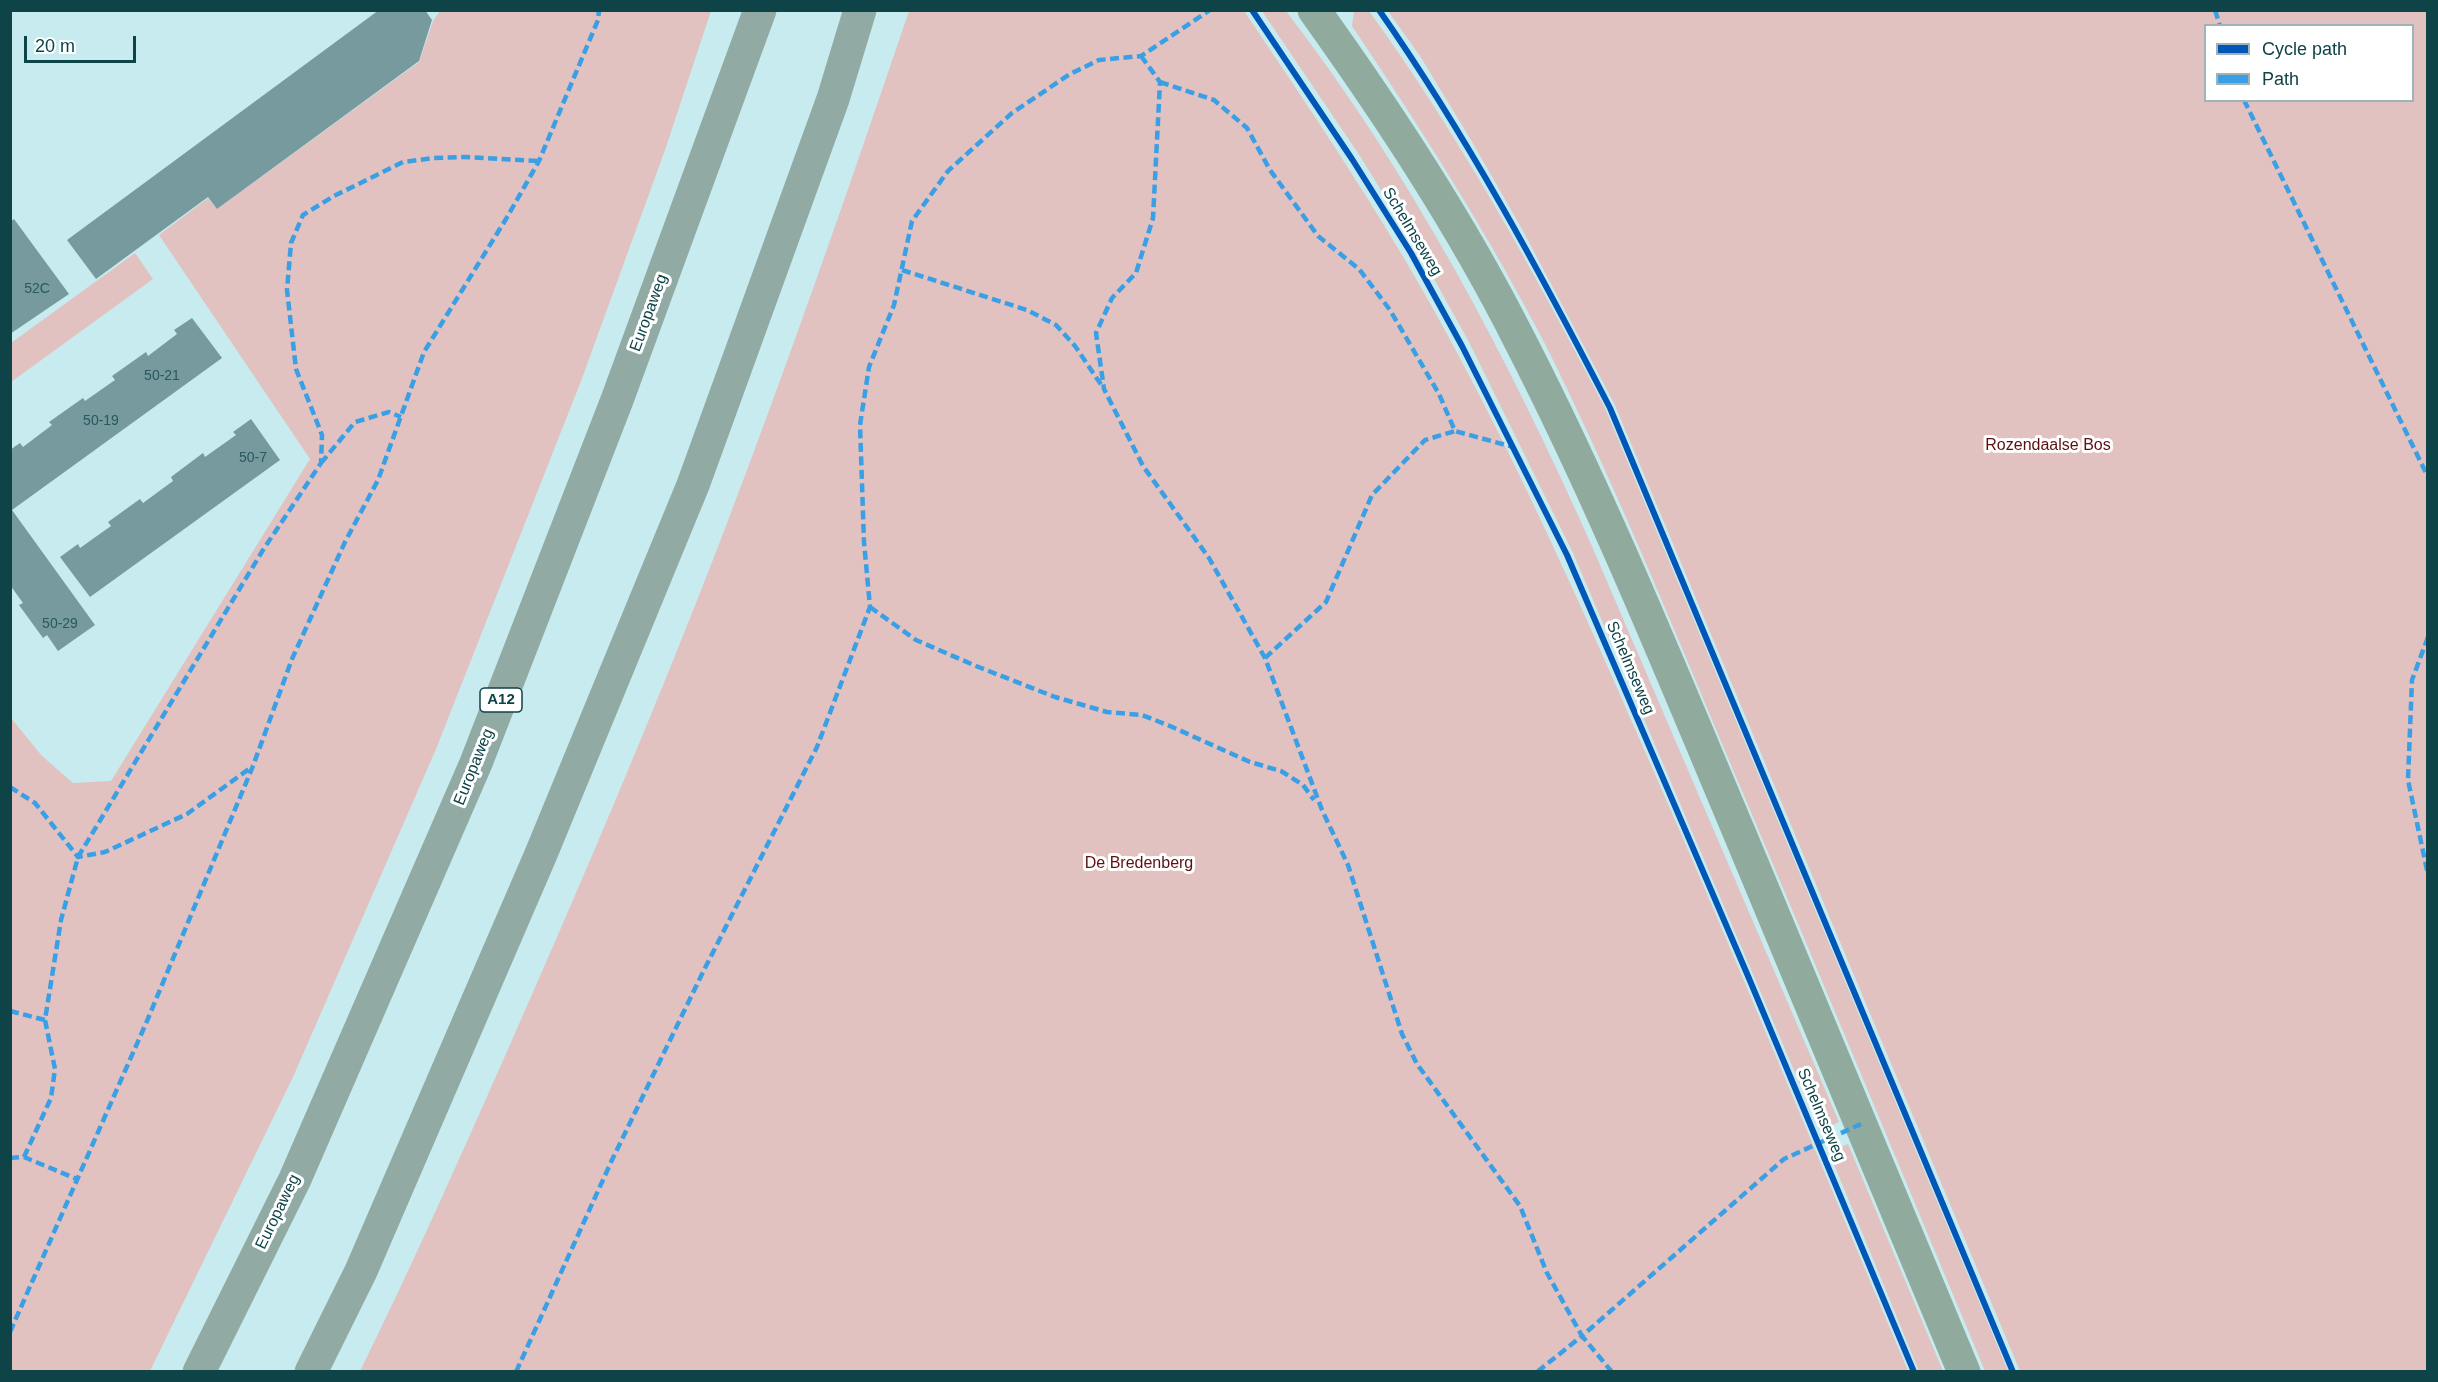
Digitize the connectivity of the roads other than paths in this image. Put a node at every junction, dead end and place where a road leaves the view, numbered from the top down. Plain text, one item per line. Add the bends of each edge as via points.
1 (760, 10) edge
2 (860, 10) edge
3 (1314, 10) edge
4 (199, 1371) edge
5 (311, 1371) edge
6 (1964, 1371) edge

1 - 4 highway, Europaweg / A12 via 621,389 476,763 295,1179
2 - 5 highway via 833,99 693,485 532,876 361,1271
3 - 6 main road, Schelmseweg via 1378,102 1457,228 1518,336 1571,444

